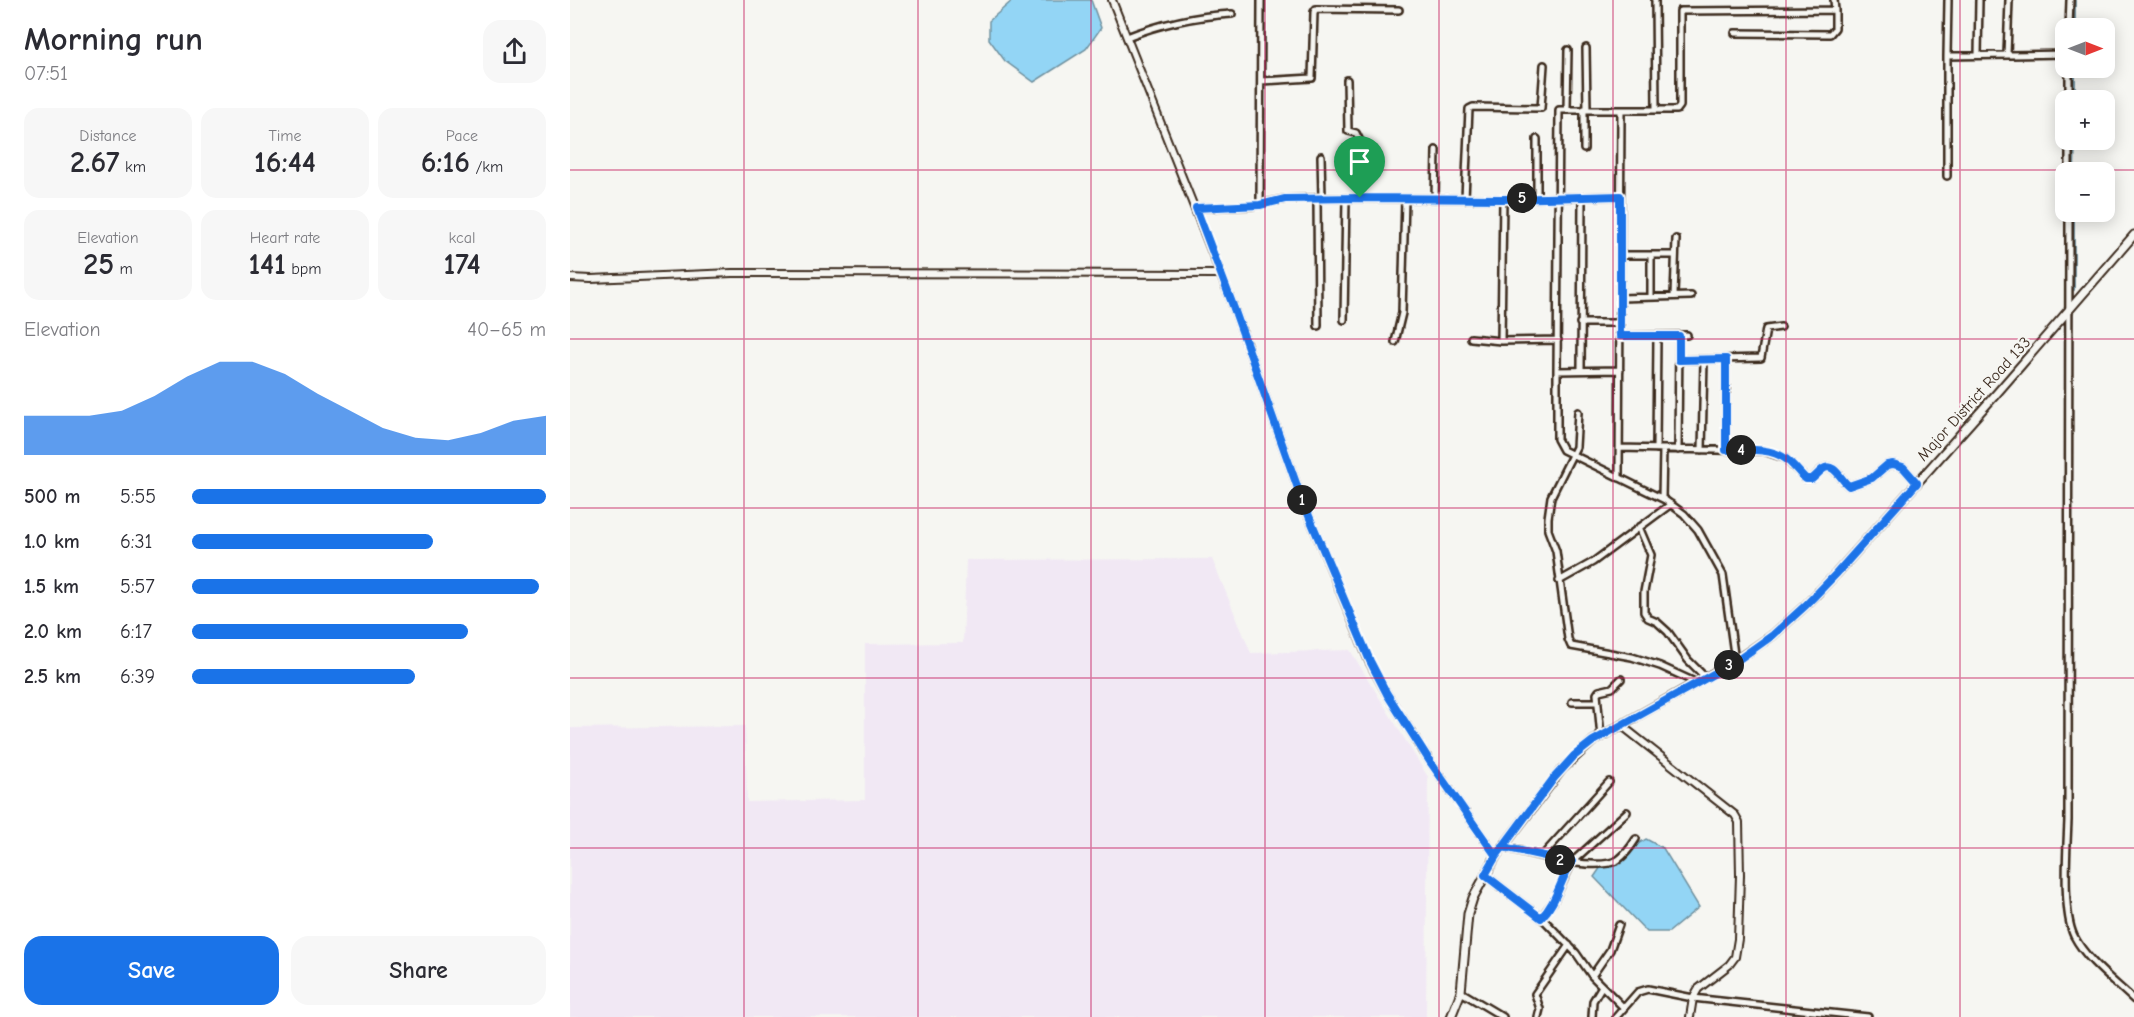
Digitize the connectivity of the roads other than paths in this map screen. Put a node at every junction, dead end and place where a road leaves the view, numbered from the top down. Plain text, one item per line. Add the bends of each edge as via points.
1 (1112, 0) edge
2 (1261, 0) edge
3 (1655, 0) edge
4 (1834, 0) edge
5 (1948, 0) edge
6 (1979, 0) edge
7 (2009, 0) edge
8 (2070, 0) edge
9 (1399, 9) dead end
10 (1835, 9) junction
11 (1232, 14) dead end
12 (2070, 18) edge
13 (1734, 33) dead end
14 (1127, 37) junction
15 (1586, 48) dead end
16 (1568, 50) dead end
17 (2055, 54) edge
18 (1978, 55) junction
19 (2007, 55) junction
20 (1947, 56) junction
21 (1544, 65) dead end
22 (1347, 80) dead end
23 (1261, 81) junction
24 (1567, 109) junction
25 (1585, 110) junction
26 (1621, 110) junction
27 (1656, 110) junction
28 (1537, 139) dead end
29 (1584, 149) dead end
30 (1436, 150) dead end
31 (1322, 156) dead end
32 (1947, 176) dead end
33 (1620, 196) junction
34 (1558, 197) junction
35 (1582, 197) junction
36 (1320, 198) junction
37 (1346, 198) junction
38 (1360, 198) junction
39 (1465, 198) junction
40 (1537, 198) junction
41 (1405, 199) junction
42 (1435, 199) junction
43 (1503, 199) junction
44 (1260, 205) junction
45 (1196, 208) junction
46 (2069, 222) edge
47 (2134, 235) edge
48 (1676, 239) dead end
49 (1620, 255) junction
50 (1651, 255) junction
51 (1675, 255) junction
52 (1221, 274) junction
53 (570, 278) edge
54 (1674, 296) junction
55 (1690, 296) dead end
56 (1651, 297) junction
57 (1620, 298) junction
58 (2070, 311) junction
59 (1344, 320) dead end
60 (1620, 323) junction
61 (1580, 324) junction
62 (1318, 326) dead end
63 (1781, 327) dead end
64 (1687, 335) dead end
65 (1620, 336) junction
66 (1657, 336) junction
67 (1679, 336) junction
68 (1471, 338) dead end
69 (1502, 340) junction
70 (1558, 340) junction
71 (1395, 342) dead end
72 (1726, 359) junction
73 (1679, 360) junction
74 (1704, 360) junction
75 (1581, 370) junction
76 (1620, 370) junction
77 (1557, 371) junction
78 (1578, 412) dead end
79 (1619, 448) junction
80 (1656, 449) junction
81 (1663, 449) junction
82 (1678, 450) junction
83 (1702, 450) junction
84 (1726, 450) junction
85 (1572, 455) junction
86 (1619, 478) junction
87 (1917, 483) junction
88 (1662, 498) junction
89 (1671, 504) junction
90 (1639, 527) junction
91 (1559, 581) junction
92 (1735, 662) junction
93 (1706, 678) junction
94 (1621, 679) dead end
95 (1697, 683) junction
96 (1572, 702) dead end
97 (1597, 702) junction
98 (1621, 726) junction
99 (1601, 737) junction
100 (1609, 782) dead end
101 (1627, 812) dead end
102 (1636, 839) dead end
103 (1503, 847) junction
104 (1496, 856) junction
105 (1542, 856) junction
106 (1572, 862) junction
107 (1485, 875) junction
108 (1541, 918) junction
109 (1619, 925) dead end
110 (1569, 945) junction
111 (1592, 976) junction
112 (1602, 986) junction
113 (1461, 992) junction
114 (1693, 998) junction
115 (2134, 1000) edge
116 (1624, 1008) junction
117 (1784, 1008) junction
118 (1844, 1016) edge
119 (1450, 1017) edge
120 (1503, 1017) edge
121 (1538, 1017) edge
122 (1592, 1017) edge
123 (1616, 1017) edge
124 (1690, 1017) edge
125 (1784, 1017) edge
126 (1867, 1017) edge

1 - 14 street
2 - 23 street
3 - 27 street
4 - 10 street
5 - 20 street
6 - 18 street
7 - 19 street
8 - 12 street
9 - 23 street via 1316,9 1312,78
10 - 13 street via 1835,28 1830,34
10 - 27 street via 1680,11 1680,106 1677,110
11 - 14 street via 1158,26
14 - 45 street
15 - 25 street
16 - 24 street
17 - 19 street
18 - 19 street
18 - 20 street
20 - 32 street
21 - 39 street via 1541,108 1469,109
22 - 38 street via 1348,131 1356,133 1359,139
23 - 44 street
24 - 25 street
24 - 34 street via 1558,112
25 - 26 street
25 - 29 street
26 - 27 street
26 - 33 street
28 - 40 street
30 - 42 street
31 - 36 street
33 - 35 street
33 - 49 street
34 - 35 street
34 - 40 street
34 - 70 street
35 - 61 street
36 - 37 street
36 - 44 street via 1285,199
36 - 62 street
37 - 38 street
37 - 59 street
38 - 41 street
39 - 42 street
39 - 43 street
40 - 43 street
41 - 42 street
41 - 71 street via 1402,313
43 - 69 street
44 - 45 street
45 - 52 street
46 - 58 street
47 - 58 main road, Major District Road 133
48 - 51 street
49 - 50 street
49 - 57 street
50 - 51 street
50 - 56 street
51 - 54 street
52 - 53 street via 732,273
52 - 104 street via 1301,497 1370,661 1412,734
54 - 55 street
54 - 56 street
56 - 57 street
57 - 60 street
58 - 87 main road, Major District Road 133
58 - 115 street via 2066,877 2069,914 2073,935 2088,956
60 - 61 street
60 - 65 street
61 - 75 street
63 - 72 street via 1766,329 1761,358
64 - 67 street
65 - 66 street
65 - 76 street
66 - 67 street
66 - 80 street
67 - 73 street
68 - 69 street
69 - 70 street
70 - 77 street
72 - 74 street
72 - 84 street
73 - 74 street
73 - 82 street
74 - 83 street
75 - 76 street
75 - 77 street
76 - 79 street
77 - 85 street via 1557,439 1563,450
78 - 85 street via 1577,442
79 - 80 street
79 - 86 street
80 - 81 street
81 - 82 street
81 - 88 street
82 - 83 street
83 - 84 street
84 - 87 street via 1774,454 1785,458 1806,479 1828,467 1836,470 1849,486 1872,478 1887,465 1898,464
85 - 86 street
85 - 91 street via 1551,497 1548,518
86 - 88 street
87 - 92 main road, Major District Road 133 via 1806,605
88 - 89 street
89 - 90 street
89 - 92 street via 1698,530 1723,574
90 - 91 street via 1593,562
90 - 93 street via 1651,555 1644,612 1668,632
91 - 95 street via 1571,645 1632,657
92 - 93 main road, Major District Road 133
93 - 95 main road, Major District Road 133
94 - 97 street via 1612,688 1599,691
95 - 98 main road, Major District Road 133
96 - 97 street
97 - 99 street
98 - 99 main road, Major District Road 133
98 - 114 street via 1739,822 1738,939 1734,957
99 - 103 main road, Major District Road 133 via 1562,769
100 - 105 street
101 - 106 street
102 - 106 street via 1613,862
103 - 104 main road, Major District Road 133
103 - 105 street
104 - 107 main road, Major District Road 133
105 - 106 street
106 - 108 street
107 - 108 street
107 - 113 main road, Major District Road 133 via 1468,914
108 - 110 street
109 - 111 street via 1610,950
110 - 111 street
110 - 121 street via 1534,994 1540,1009
111 - 112 street
112 - 116 street
112 - 122 street via 1593,1001
113 - 119 main road, Major District Road 133
113 - 120 street
114 - 116 street via 1642,990
114 - 117 street
114 - 124 street
116 - 123 street
117 - 118 street
117 - 125 street
118 - 126 street

